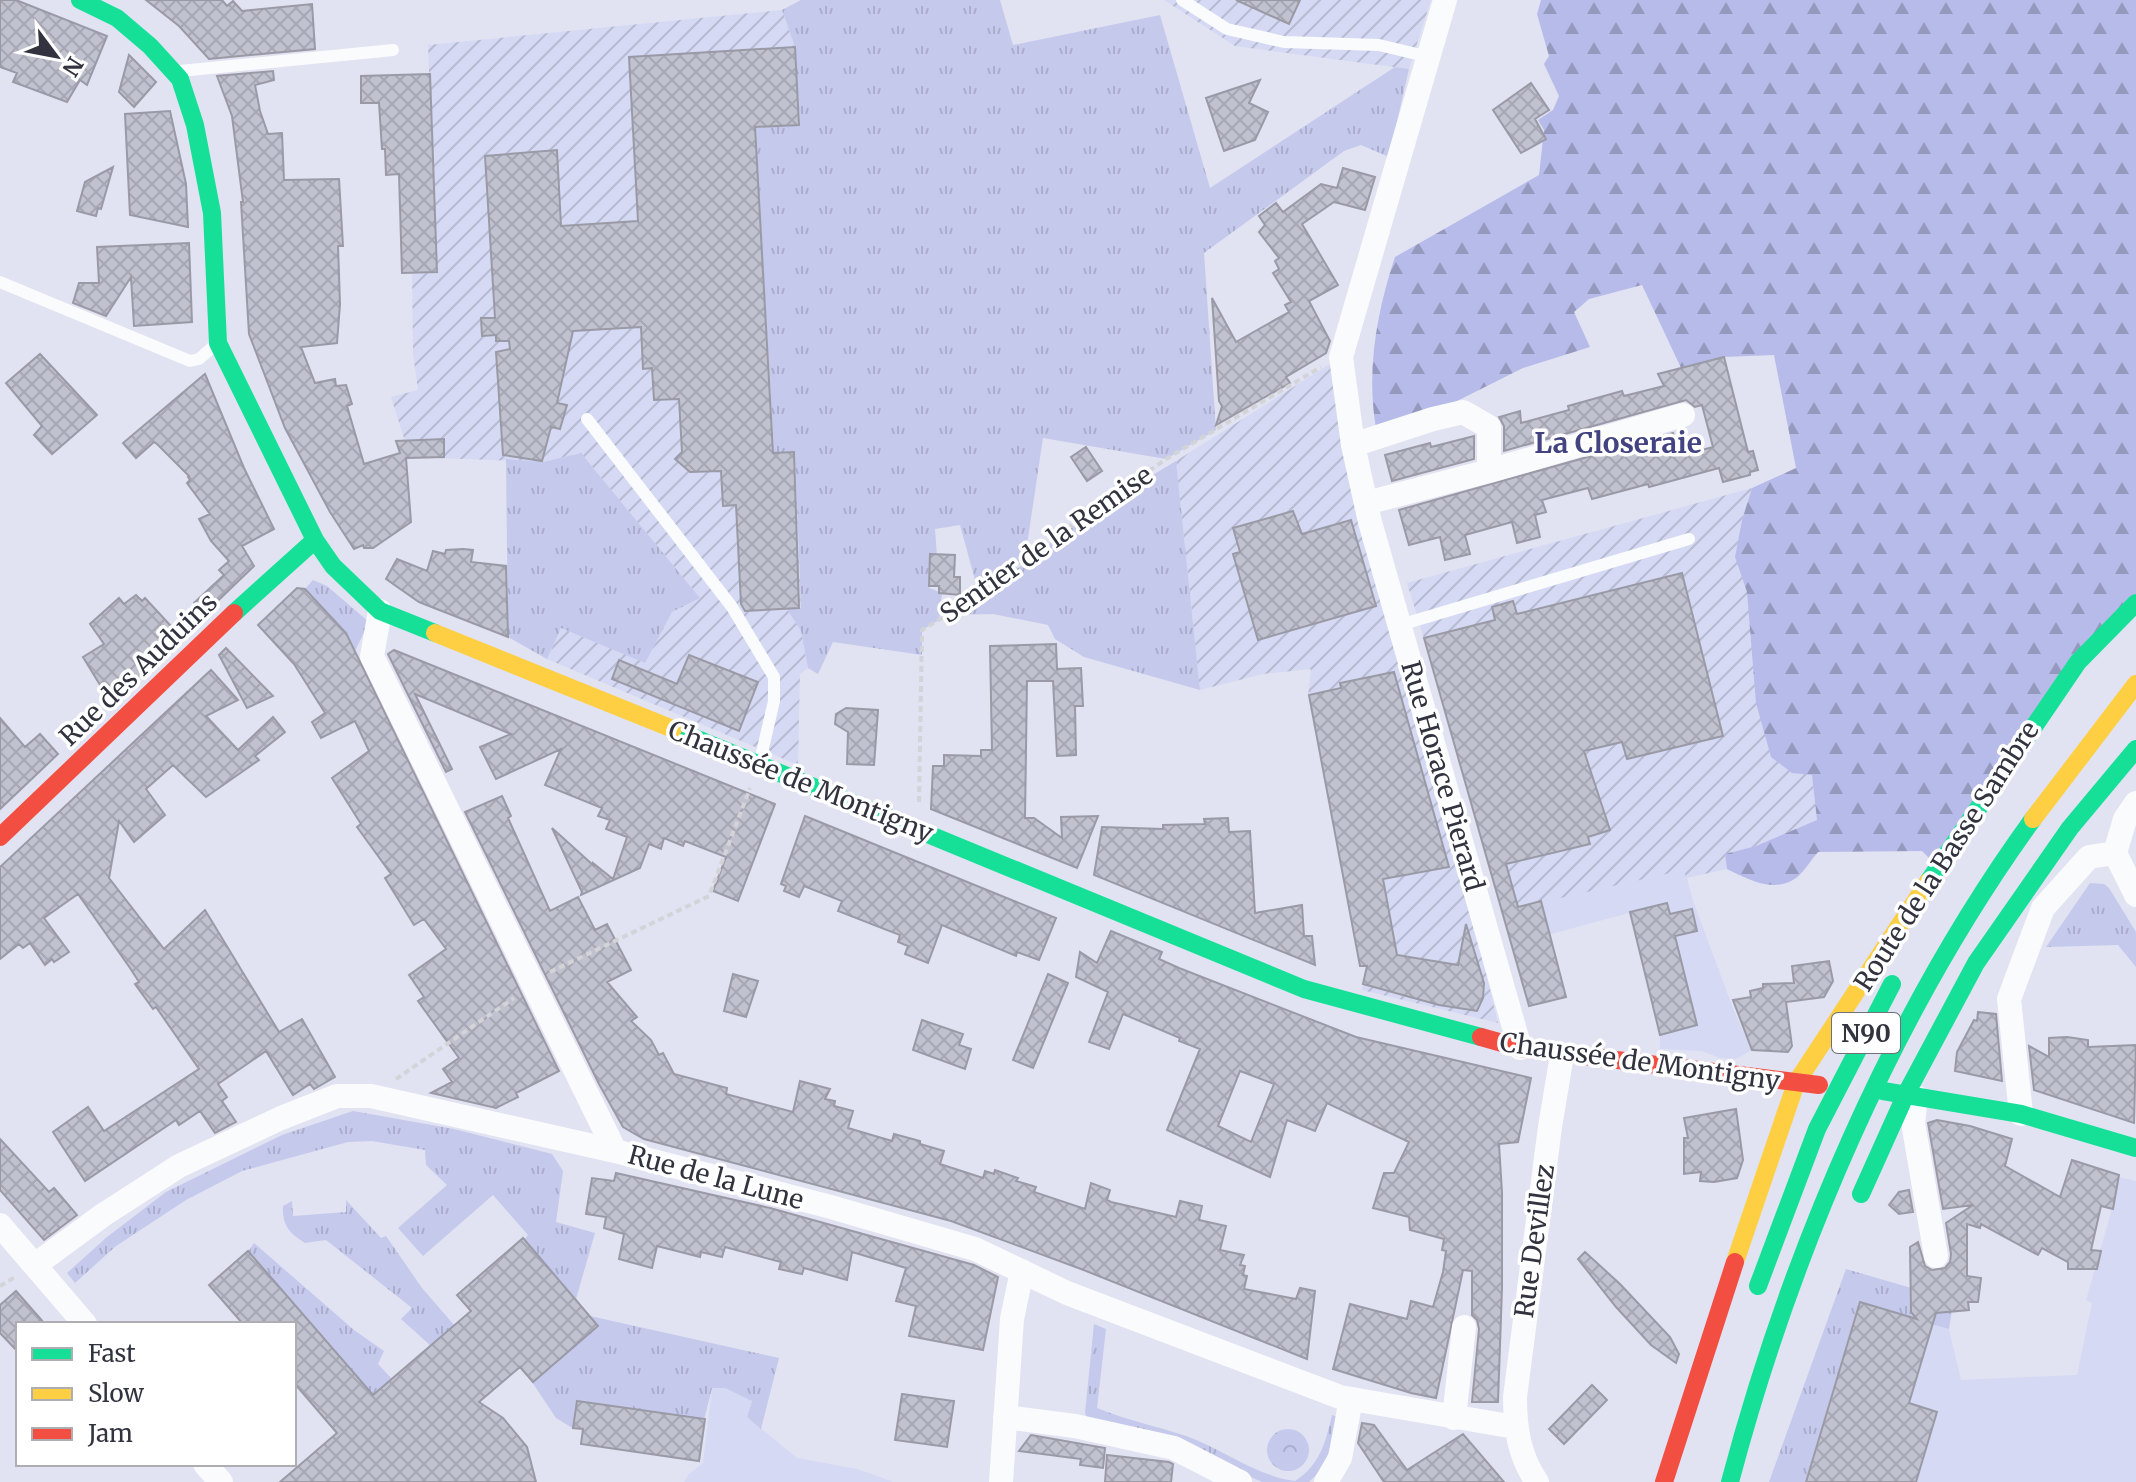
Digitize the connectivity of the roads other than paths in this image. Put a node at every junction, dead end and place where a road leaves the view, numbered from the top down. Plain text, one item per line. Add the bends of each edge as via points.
1 (80, 0) edge
2 (1182, 0) edge
3 (1445, 0) edge
4 (393, 50) dead end
5 (1429, 57) junction
6 (173, 72) junction
7 (0, 282) edge
8 (218, 343) junction
9 (1683, 415) dead end
10 (587, 419) dead end
11 (1353, 445) junction
12 (1489, 471) junction
13 (1366, 503) junction
14 (1689, 539) dead end
15 (315, 540) junction
16 (2136, 603) edge
17 (380, 611) junction
18 (1400, 625) junction
19 (2136, 684) edge
20 (2136, 749) edge
21 (759, 764) junction
22 (2136, 803) edge
23 (0, 837) edge
24 (2115, 853) junction
25 (2136, 895) edge
26 (1902, 969) dead end
27 (1520, 1048) junction
28 (1562, 1055) junction
29 (1796, 1083) junction
30 (1905, 1094) junction
31 (2021, 1114) junction
32 (2136, 1148) edge
33 (615, 1151) junction
34 (1854, 1211) dead end
35 (0, 1225) edge
36 (1936, 1256) dead end
37 (35, 1265) junction
38 (1022, 1271) junction
39 (1753, 1299) dead end
40 (83, 1322) edge
41 (1464, 1327) dead end
42 (1351, 1399) junction
43 (1006, 1409) junction
44 (1454, 1418) junction
45 (1515, 1427) junction
46 (207, 1466) edge
47 (221, 1482) edge
48 (1001, 1482) edge
49 (1240, 1482) edge
50 (1326, 1482) edge
51 (1537, 1482) edge
52 (1664, 1482) edge
53 (1730, 1482) edge

1 - 6 main road, Chaussée de Montigny via 117,18
2 - 5 lane via 1227,29 1284,42 1379,45
3 - 5 street, Rue Horace Pierard
4 - 6 lane
5 - 11 street, Rue Horace Pierard via 1341,357
6 - 8 main road, Chaussée de Montigny via 195,125 212,213
7 - 8 lane via 190,361
8 - 15 main road, Chaussée de Montigny
9 - 12 street
10 - 21 lane via 732,607 774,677 774,701
11 - 12 street via 1463,412 1489,427
11 - 13 street, Rue Horace Pierard
12 - 13 street
13 - 18 street, Rue Horace Pierard
14 - 18 lane
15 - 17 main road, Chaussée de Montigny via 333,566
15 - 23 main road, Rue des Auduins
16 - 29 main road via 2078,662
17 - 21 main road, Chaussée de Montigny
17 - 33 street, Rue de la Lune via 372,656
18 - 27 street, Rue Horace Pierard
19 - 53 main road, Route de la Basse Sambre / N90 via 2039,810 1970,915 1890,1058 1805,1252 1760,1374
20 - 30 main road via 2070,828 1976,963
21 - 27 main road, Chaussée de Montigny via 1304,989
22 - 24 street
24 - 25 street
24 - 31 street via 2089,857 2043,908 2009,999
26 - 39 main road, Route de la Basse Sambre / N90 via 1817,1129
27 - 28 main road, Chaussée de Montigny
28 - 29 main road, Chaussée de Montigny
28 - 45 street, Rue Devillez via 1522,1330
29 - 30 main road, Chaussée de Montigny
29 - 52 main road
30 - 31 main road, Chaussée de Montigny
30 - 34 main road
30 - 36 street
31 - 32 main road, Chaussée de Montigny
33 - 37 street via 371,1096 337,1096 179,1166
33 - 38 street, Rue de la Lune via 903,1227 975,1249
35 - 37 street
37 - 40 street
38 - 42 street, Rue de la Lune via 1067,1293
38 - 43 street via 1012,1319
41 - 44 street
42 - 44 street, Rue de la Lune
42 - 50 street via 1340,1458
43 - 48 street
43 - 49 street via 1174,1448
44 - 45 street
45 - 51 street, Rue Devillez
46 - 47 street

